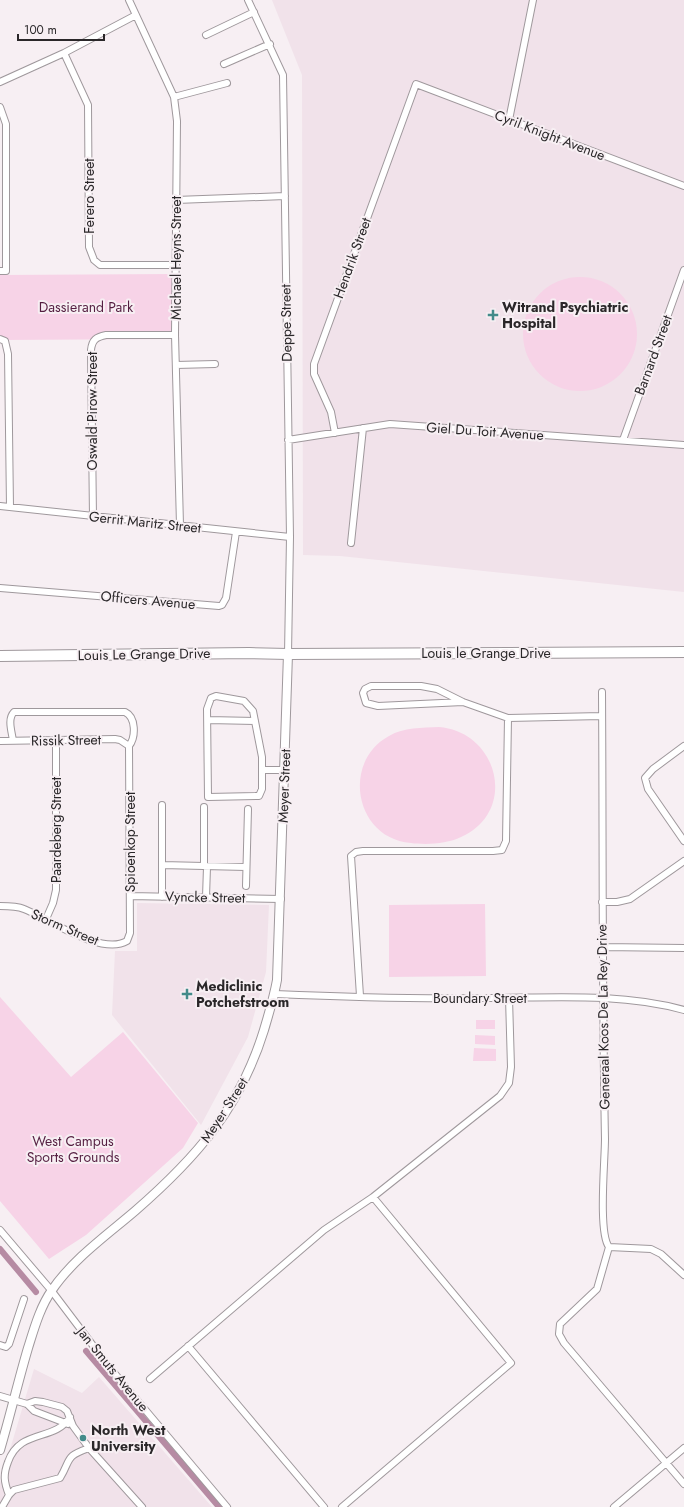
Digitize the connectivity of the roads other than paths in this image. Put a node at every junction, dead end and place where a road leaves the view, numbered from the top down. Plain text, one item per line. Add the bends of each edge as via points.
1 (128, 0) edge
2 (248, 0) edge
3 (534, 0) edge
4 (254, 12) junction
5 (136, 16) junction
6 (206, 36) dead end
7 (270, 44) junction
8 (64, 52) junction
9 (224, 64) dead end
10 (0, 82) edge
11 (227, 83) dead end
12 (416, 84) joint
13 (174, 97) junction
14 (0, 107) edge
15 (509, 120) junction
16 (684, 186) edge
17 (285, 196) junction
18 (176, 200) junction
19 (176, 265) junction
20 (684, 270) edge
21 (0, 271) edge
22 (175, 335) junction
23 (0, 339) edge
24 (215, 364) dead end
25 (176, 366) junction
26 (363, 428) junction
27 (335, 433) junction
28 (288, 440) junction
29 (623, 440) junction
30 (684, 445) edge
31 (0, 506) edge
32 (10, 507) junction
33 (93, 517) junction
34 (180, 526) junction
35 (236, 532) junction
36 (290, 537) junction
37 (351, 543) dead end
38 (0, 588) edge
39 (684, 652) edge
40 (288, 654) junction
41 (0, 656) edge
42 (602, 692) dead end
43 (463, 702) junction
44 (602, 716) junction
45 (508, 718) junction
46 (208, 720) junction
47 (255, 721) junction
48 (56, 739) junction
49 (0, 741) edge
50 (13, 741) junction
51 (129, 746) junction
52 (684, 746) edge
53 (262, 770) junction
54 (285, 770) junction
55 (162, 805) dead end
56 (204, 807) dead end
57 (248, 810) dead end
58 (684, 841) edge
59 (684, 861) edge
60 (162, 865) junction
61 (205, 866) junction
62 (246, 867) junction
63 (246, 886) dead end
64 (130, 896) junction
65 (162, 897) junction
66 (206, 897) junction
67 (281, 899) junction
68 (602, 902) junction
69 (0, 906) edge
70 (46, 919) junction
71 (129, 938) joint
72 (602, 947) junction
73 (684, 948) edge
74 (275, 994) junction
75 (360, 996) junction
76 (509, 998) junction
77 (602, 998) junction
78 (684, 1010) edge
79 (373, 1197) junction
80 (0, 1230) edge
81 (610, 1246) junction
82 (684, 1275) edge
83 (51, 1290) junction
84 (24, 1299) dead end
85 (0, 1345) edge
86 (188, 1346) junction
87 (150, 1379) dead end
88 (0, 1396) edge
89 (14, 1400) junction
90 (27, 1404) junction
91 (68, 1420) junction
92 (89, 1448) junction
93 (684, 1448) edge
94 (0, 1450) edge
95 (666, 1463) junction
96 (684, 1484) edge
97 (9, 1495) junction
98 (2, 1507) edge
99 (142, 1507) edge
100 (227, 1507) edge
101 (324, 1507) edge
102 (342, 1507) edge
103 (614, 1507) edge

1 - 5 street, Michael Heyns Street
2 - 4 street, Deppe Street
3 - 15 street
4 - 6 street
4 - 7 street, Deppe Street
5 - 8 street
5 - 13 street, Michael Heyns Street
7 - 9 street
7 - 17 street, Deppe Street via 283,75
8 - 10 street
8 - 19 street, Ferero Street via 88,105 89,247 94,260 100,265
11 - 13 street
12 - 15 street, Cyril Knight Avenue
12 - 27 street, Hendrik Street via 314,364 314,374 330,412
13 - 18 street, Michael Heyns Street via 177,121
14 - 21 street via 6,124 6,271
15 - 16 street, Cyril Knight Avenue
17 - 18 street
17 - 28 street, Deppe Street
18 - 19 street, Michael Heyns Street
19 - 22 street, Michael Heyns Street
20 - 29 street, Barnard Street
22 - 25 street, Michael Heyns Street
22 - 33 street, Oswald Pirow Street via 106,335 96,338 93,343
23 - 32 street via 6,341 8,354
24 - 25 street
25 - 34 street, Michael Heyns Street
26 - 27 street, Giel Du Toit Avenue
26 - 29 street, Giel Du Toit Avenue via 390,424
26 - 37 street
27 - 28 street, Giel Du Toit Avenue
28 - 36 street, Deppe Street
29 - 30 street, Giel Du Toit Avenue
31 - 32 street, Gerrit Maritz Street
32 - 33 street, Gerrit Maritz Street
33 - 34 street, Gerrit Maritz Street
34 - 35 street, Gerrit Maritz Street
35 - 36 street, Gerrit Maritz Street
35 - 38 street, Officers Avenue via 226,598 219,606
36 - 40 street, Deppe Street
39 - 40 main road, Louis le Grange Drive
40 - 41 main road, Louis Le Grange Drive
40 - 54 street, Meyer Street
42 - 44 street, Generaal Koos De La Rey Drive
43 - 43 street via 378,706 366,703 363,693 371,686 421,686 438,689
43 - 45 street
44 - 45 street
44 - 68 street, Generaal Koos De La Rey Drive
45 - 75 street via 506,841 502,850 363,851 351,856
46 - 47 street
46 - 47 street via 208,701 216,696 244,701 253,711
46 - 53 street via 208,797 259,796 262,789
47 - 53 street
48 - 50 street, Rissik Street
48 - 51 street, Rissik Street via 120,740
48 - 70 street, Paardeberg Street via 56,890
49 - 50 street, Rissik Street
50 - 51 street, Spioenkop Street via 10,716 14,712 125,712 133,721 133,738
51 - 64 street, Spioenkop Street
52 - 58 street via 646,776 647,786
53 - 54 street
54 - 67 street, Meyer Street
55 - 60 street
56 - 61 street
57 - 62 street
59 - 68 street via 630,899
60 - 61 street
60 - 65 street
61 - 62 street
61 - 66 street
62 - 63 street
64 - 65 street, Vyncke Street
64 - 71 street, Spioenkop Street
65 - 66 street, Vyncke Street
66 - 67 street, Vyncke Street
67 - 74 street, Meyer Street
68 - 72 street, Generaal Koos De La Rey Drive
69 - 70 street, Storm Street via 19,907
70 - 71 street, Storm Street via 95,942 124,943
72 - 73 street
72 - 77 street, Generaal Koos De La Rey Drive
74 - 75 street, Boundary Street
74 - 83 street, Meyer Street via 248,1075 215,1128 176,1174 79,1259
75 - 76 street, Boundary Street
76 - 77 street, Boundary Street
76 - 79 street via 511,1067 506,1090
77 - 78 street, Boundary Street via 656,1002
77 - 81 street, Generaal Koos De La Rey Drive via 605,1146 603,1221 605,1239
79 - 86 street via 324,1230
79 - 102 street via 511,1363
80 - 83 street, Jan Smuts Avenue
81 - 82 street via 651,1250 661,1254
81 - 95 street via 597,1289 560,1324 559,1334
83 - 89 street, Meyer Street via 36,1322
83 - 100 street, Jan Smuts Avenue via 110,1368
84 - 85 street via 9,1344 6,1347
86 - 87 street
86 - 101 street
88 - 89 street
89 - 90 street
89 - 94 street, Meyer Street
90 - 91 street via 34,1410
90 - 91 street via 35,1401 62,1407 67,1411
91 - 92 street
91 - 97 street via 52,1431 26,1439 15,1448 10,1455 4,1478
92 - 97 street via 67,1461 60,1478 18,1488
92 - 99 street
93 - 95 street
95 - 96 street
95 - 103 street
97 - 98 street

